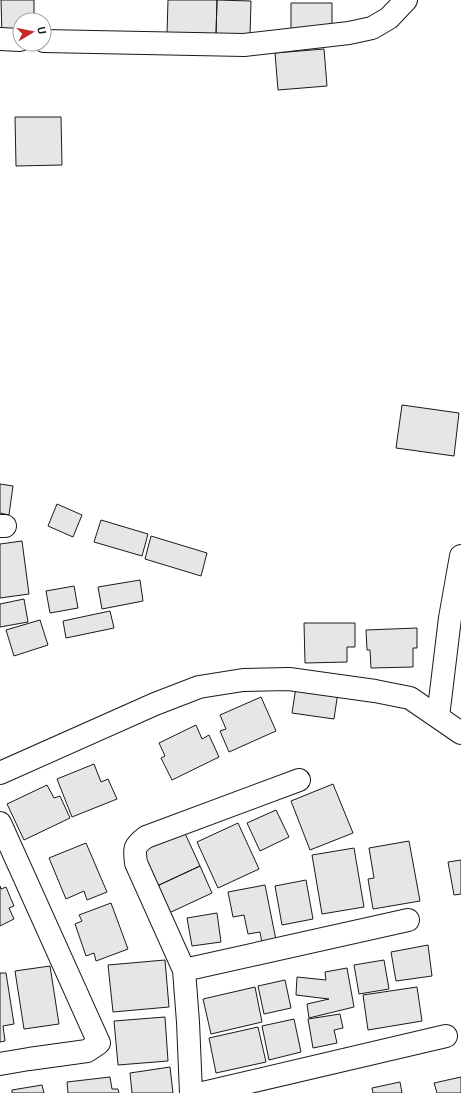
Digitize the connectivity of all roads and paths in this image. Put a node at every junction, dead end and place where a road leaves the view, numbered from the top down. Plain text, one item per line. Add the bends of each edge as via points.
1 (406, 0) edge
2 (0, 39) edge
3 (12, 40) edge
4 (52, 40) edge
5 (461, 556) edge
6 (438, 717) junction
7 (461, 733) edge
8 (0, 773) edge
9 (299, 780) dead end
10 (0, 823) edge
11 (408, 920) dead end
12 (184, 970) junction
13 (446, 1036) dead end
14 (0, 1064) edge
15 (191, 1093) edge
16 (203, 1093) edge

1 - 4 street via 389,18 372,28 349,33 251,44
2 - 3 street
5 - 6 street via 450,618
6 - 7 street
6 - 8 street via 410,698 375,691 289,679 242,680 199,687
9 - 12 street via 146,837 138,844 135,852 136,863
10 - 14 street via 99,1043 87,1051
11 - 12 street
12 - 15 street
13 - 16 street

